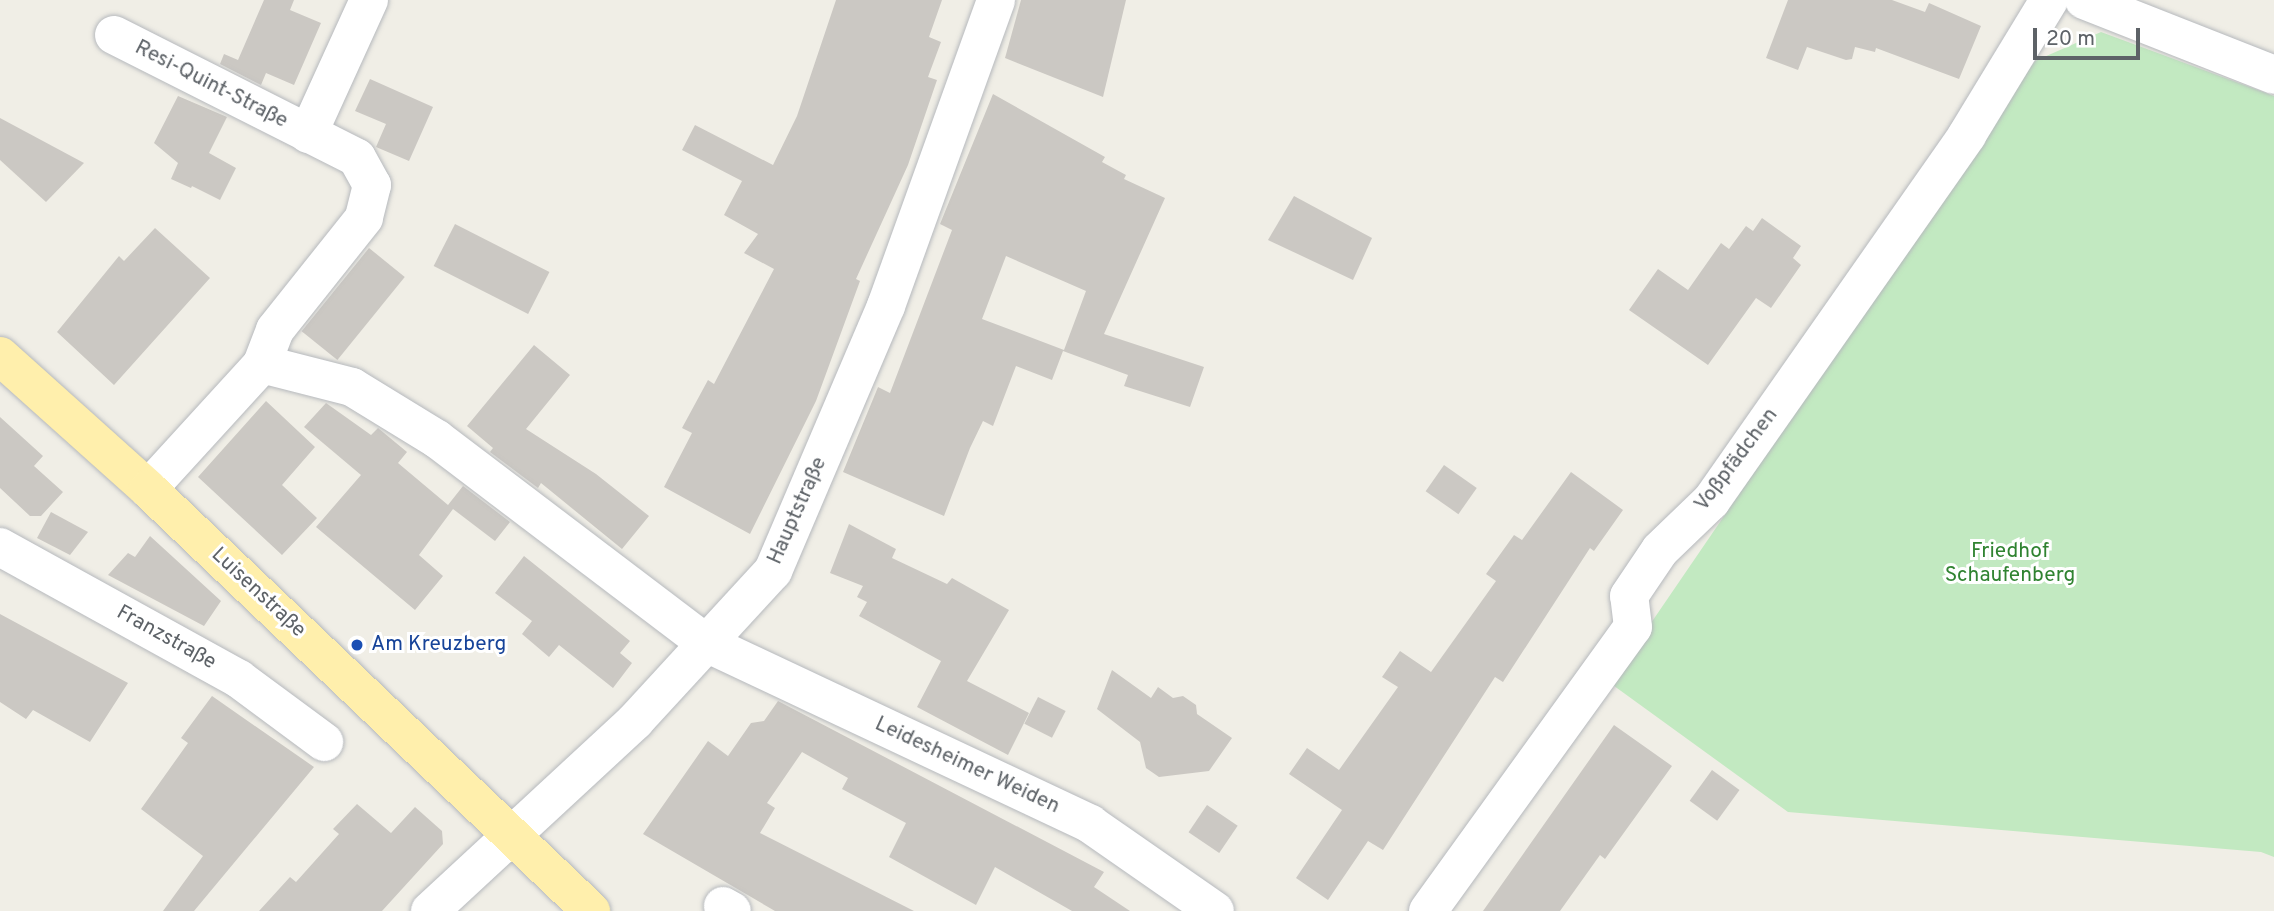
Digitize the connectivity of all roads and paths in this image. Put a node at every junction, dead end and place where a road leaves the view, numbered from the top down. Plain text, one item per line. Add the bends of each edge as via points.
1 (369, 0) edge
2 (996, 0) edge
3 (2049, 0) edge
4 (2084, 0) edge
5 (114, 35) dead end
6 (2274, 75) edge
7 (308, 134) junction
8 (0, 356) edge
9 (262, 364) junction
10 (148, 489) junction
11 (0, 547) edge
12 (706, 643) junction
13 (324, 743) dead end
14 (512, 835) junction
15 (430, 911) edge
16 (591, 911) edge
17 (1216, 911) edge
18 (1427, 911) edge

1 - 7 street, Resi-Quint-Straße
2 - 12 street, Hauptstraße via 886,306 773,571
3 - 18 street, Voßpfädchen via 1967,135 1711,501 1660,550 1629,596 1633,627
4 - 6 street
5 - 7 street, Resi-Quint-Straße
7 - 9 street, Resi-Quint-Straße via 357,158 372,185 364,218 275,330
8 - 10 main road, Luisenstraße
9 - 10 street
9 - 12 street via 352,387 437,439
10 - 14 main road, Luisenstraße
11 - 13 street, Franzstraße via 239,679
12 - 14 street, Hauptstraße via 635,721
12 - 17 street, Leidesheimer Weiden via 1090,824
14 - 15 street, Hauptstraße
14 - 16 main road, Luisenstraße

